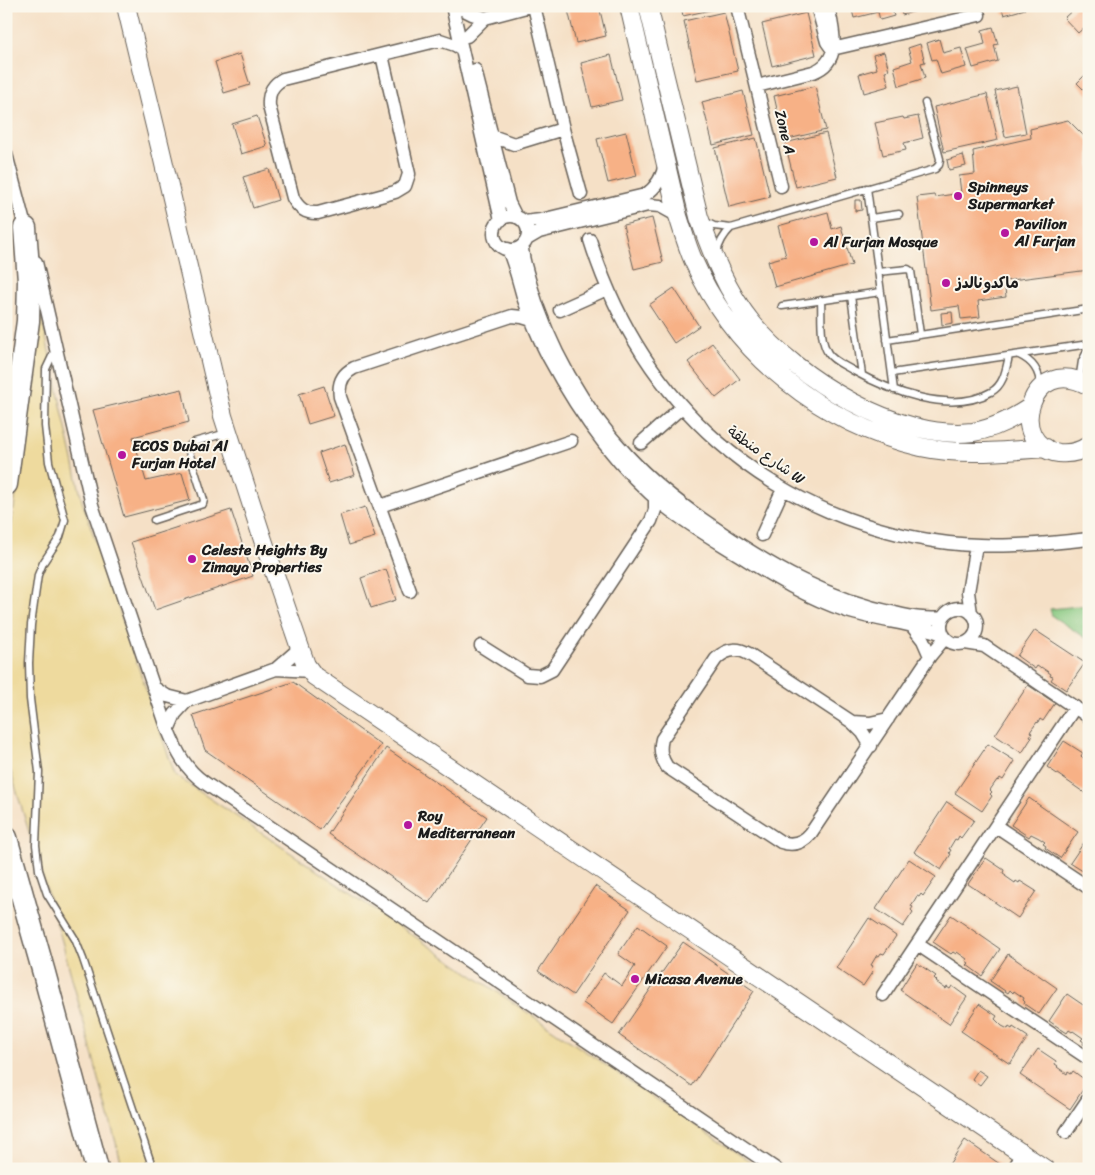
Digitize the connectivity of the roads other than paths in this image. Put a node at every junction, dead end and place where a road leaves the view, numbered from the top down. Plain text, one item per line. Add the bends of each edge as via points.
1 (126, 6) edge
2 (530, 6) edge
3 (534, 6) edge
4 (737, 6) edge
5 (817, 6) edge
6 (828, 6) edge
7 (457, 7) edge
8 (648, 8) edge
9 (630, 10) edge
10 (979, 15) dead end
11 (485, 18) junction
12 (455, 21) junction
13 (467, 36) junction
14 (440, 40) junction
15 (462, 49) junction
16 (832, 49) junction
17 (382, 55) junction
18 (756, 86) junction
19 (925, 103) dead end
20 (563, 129) junction
21 (492, 136) junction
22 (514, 144) junction
23 (6, 154) edge
24 (499, 163) junction
25 (665, 163) junction
26 (781, 186) dead end
27 (867, 188) junction
28 (581, 194) dead end
29 (899, 214) dead end
30 (678, 216) junction
31 (700, 217) junction
32 (871, 218) junction
33 (520, 219) junction
34 (501, 220) junction
35 (25, 228) junction
36 (731, 228) junction
37 (590, 240) dead end
38 (524, 242) junction
39 (508, 249) junction
40 (718, 264) junction
41 (878, 272) junction
42 (608, 289) junction
43 (881, 292) junction
44 (851, 296) junction
45 (524, 300) junction
46 (821, 300) junction
47 (782, 306) dead end
48 (1089, 309) edge
49 (560, 310) dead end
50 (512, 316) junction
51 (532, 320) junction
52 (920, 334) junction
53 (887, 340) junction
54 (1089, 346) edge
55 (57, 347) junction
56 (1018, 354) junction
57 (1009, 356) junction
58 (892, 373) junction
59 (862, 375) junction
60 (1084, 383) edge
61 (1040, 388) junction
62 (894, 390) junction
63 (682, 407) junction
64 (1029, 408) junction
65 (228, 432) junction
66 (571, 441) dead end
67 (641, 443) dead end
68 (1089, 446) edge
69 (1046, 448) junction
70 (6, 484) edge
71 (783, 489) junction
72 (655, 498) junction
73 (380, 506) junction
74 (674, 513) junction
75 (154, 520) dead end
76 (651, 521) junction
77 (762, 535) dead end
78 (1089, 539) edge
79 (976, 545) junction
80 (410, 591) dead end
81 (968, 592) junction
82 (957, 609) junction
83 (971, 613) junction
84 (943, 618) junction
85 (912, 626) junction
86 (976, 630) junction
87 (944, 636) junction
88 (965, 643) junction
89 (481, 646) dead end
90 (984, 646) junction
91 (300, 648) junction
92 (930, 656) junction
93 (276, 669) junction
94 (310, 671) junction
95 (152, 687) junction
96 (187, 701) junction
97 (1075, 707) junction
98 (1089, 717) edge
99 (888, 719) junction
100 (852, 722) junction
101 (168, 730) junction
102 (871, 746) junction
103 (996, 826) junction
104 (6, 838) edge
105 (1089, 888) edge
106 (917, 944) junction
107 (883, 995) dead end
108 (1089, 1059) edge
109 (1089, 1098) edge
110 (1066, 1132) dead end
111 (1020, 1152) junction
112 (97, 1169) edge
113 (153, 1169) edge
114 (776, 1169) edge
115 (1010, 1169) edge
116 (1045, 1169) edge

1 - 65 street
2 - 11 street
3 - 20 street
4 - 18 street, Zone A
5 - 16 street
6 - 16 street via 835,36
7 - 11 street
7 - 12 street
7 - 13 street
8 - 9 street
8 - 31 street
9 - 25 street
10 - 16 street
11 - 13 street
12 - 14 street
12 - 15 street
13 - 21 street
14 - 15 street
14 - 17 street
15 - 34 street
16 - 18 street via 828,62 819,70
17 - 17 street via 282,79 272,87 269,106 293,198 303,211 318,214 395,192 405,186 409,174
18 - 26 street, Zone A
19 - 27 lane via 939,165
20 - 22 street
20 - 28 street
21 - 22 street
21 - 24 street
22 - 24 street
23 - 35 street
24 - 33 street via 508,203
25 - 30 street
25 - 33 street via 661,179 645,195 541,220
27 - 32 lane
27 - 36 lane
29 - 32 lane
30 - 38 street via 660,206 648,204 539,232
30 - 69 street via 694,263 728,322 769,364 821,406 879,434 922,447 967,452
31 - 36 lane via 714,226
31 - 40 street
32 - 41 lane
33 - 34 street via 510,216
33 - 38 street via 528,233
34 - 39 street via 494,230 495,236 499,245
35 - 55 street
35 - 70 highway via 28,321
36 - 40 lane via 719,244
37 - 42 street, شارع منطقة W
38 - 39 street via 513,250
38 - 84 street via 522,257 537,306 568,371 612,436 661,489 731,540 820,590 880,610 922,619
39 - 45 street
40 - 64 street via 740,307 764,336 802,371 860,406 906,424 954,433 994,427
41 - 43 lane
41 - 52 lane via 912,271
42 - 49 street
42 - 63 street, شارع منطقة W via 634,341
43 - 44 lane
43 - 53 lane
44 - 46 lane
44 - 59 lane
45 - 50 street
45 - 51 street
46 - 47 lane
46 - 59 lane via 823,341 828,354
48 - 52 lane
50 - 51 street
50 - 73 street via 354,368 342,378 340,397
51 - 72 street via 547,354 588,421 620,463
52 - 53 lane
53 - 58 lane
54 - 56 lane
54 - 60 lane via 1082,361
55 - 95 street via 92,505
55 - 113 lane via 46,369 45,426 49,462 65,520 60,537 38,575 29,662 39,772 37,858 47,894 76,939 84,959
56 - 57 lane
56 - 61 lane via 1037,371
57 - 58 lane
57 - 62 lane via 999,385 992,392 975,398 937,400
58 - 62 lane
59 - 62 lane
60 - 61 street via 1069,378 1059,379
61 - 64 street
63 - 67 street
63 - 71 street, شارع منطقة W via 738,459
64 - 69 street via 1029,426 1038,442
65 - 75 lane via 189,446 203,504
65 - 91 street
66 - 73 street
68 - 69 street via 1066,454
71 - 77 street
71 - 79 street, شارع منطقة W via 819,508 888,532 936,542
72 - 74 street
72 - 76 street
73 - 80 street
74 - 76 street
74 - 85 street via 785,583 815,598 879,620
76 - 89 street via 548,673 527,675
78 - 79 street, شارع منطقة W
79 - 81 street
81 - 82 street
81 - 83 street
82 - 83 street
82 - 84 street
83 - 86 street
84 - 87 street via 941,628
85 - 87 street
85 - 92 street
86 - 88 street
86 - 90 street
87 - 88 street via 954,644
87 - 92 street
88 - 90 street
90 - 97 street
91 - 93 street
91 - 94 street
92 - 99 street
93 - 94 street
93 - 96 street
94 - 111 street
95 - 96 street via 167,696
95 - 101 street
96 - 101 street via 175,714
97 - 98 street
97 - 103 street
99 - 100 street
99 - 102 street
100 - 102 street
100 - 102 street via 749,654 733,649 716,659 662,740 660,754 667,767 781,842 791,844 807,838
101 - 114 street via 182,762 205,783
103 - 105 street
103 - 106 street
104 - 112 highway
106 - 107 street
106 - 108 street
109 - 110 street
111 - 115 lane
111 - 116 street

